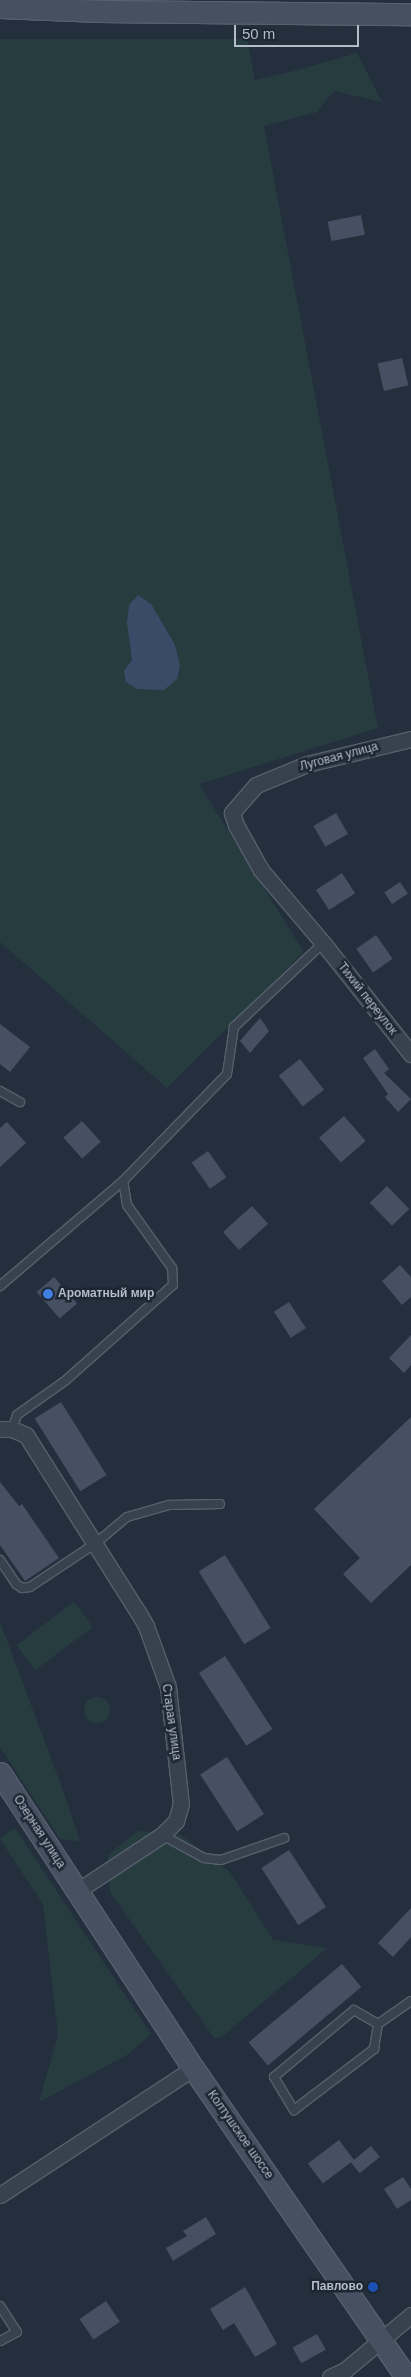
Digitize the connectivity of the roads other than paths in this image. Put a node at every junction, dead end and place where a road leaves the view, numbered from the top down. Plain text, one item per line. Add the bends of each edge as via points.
1 (101, 6) edge
2 (0, 7) edge
3 (411, 14) edge
4 (411, 738) edge
5 (323, 943) junction
6 (411, 1054) edge
7 (0, 1090) edge
8 (20, 1102) dead end
9 (123, 1181) junction
10 (0, 1286) edge
11 (6, 1429) edge
12 (220, 1504) dead end
13 (96, 1543) junction
14 (0, 1560) edge
15 (0, 1773) edge
16 (162, 1835) junction
17 (284, 1838) dead end
18 (77, 1891) junction
19 (411, 2001) edge
20 (378, 2024) junction
21 (193, 2068) junction
22 (0, 2195) edge
23 (0, 2306) edge
24 (411, 2314) edge
25 (0, 2341) edge
26 (381, 2341) junction
27 (330, 2377) edge
28 (406, 2377) edge

1 - 2 main road
1 - 3 main road
4 - 5 street, Луговая улица via 298,767 256,785 232,813 261,870
5 - 6 street, Тихий переулок
5 - 9 lane via 234,1027 227,1074
7 - 8 lane
9 - 10 lane
9 - 11 lane via 126,1205 172,1268 173,1285 66,1380 17,1415
11 - 13 street, Старая улица via 26,1435
12 - 13 lane via 169,1505 127,1517
13 - 14 lane via 30,1587 22,1588 16,1584
13 - 16 street, Старая улица via 146,1626 168,1687 181,1804 176,1821
15 - 18 main road, Озерная улица
16 - 17 lane via 204,1858 221,1860
16 - 18 street, Старая улица
18 - 21 main road, Колтушское шоссе
19 - 20 lane
20 - 20 lane via 374,2050 294,2110 274,2077 354,2010
21 - 22 street
21 - 26 main road, Колтушское шоссе
23 - 25 lane via 17,2332
24 - 26 street
26 - 27 street via 345,2370
26 - 28 main road, Колтушское шоссе

